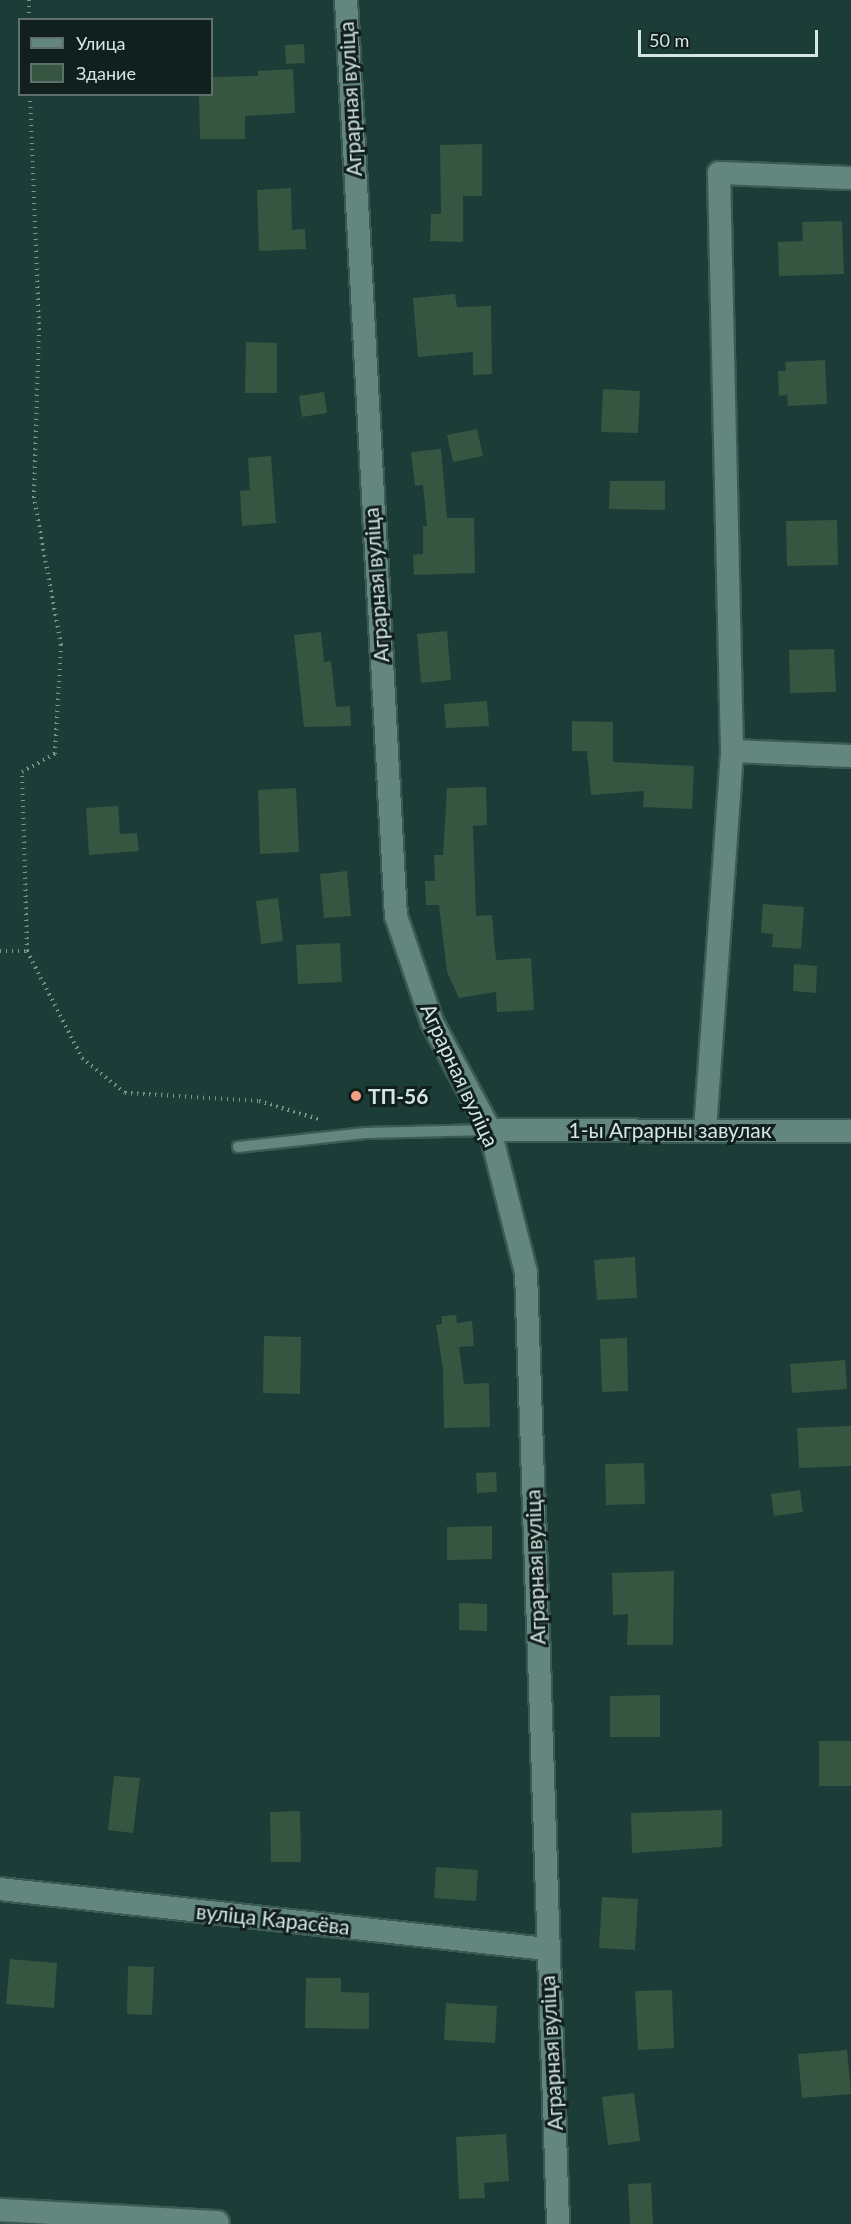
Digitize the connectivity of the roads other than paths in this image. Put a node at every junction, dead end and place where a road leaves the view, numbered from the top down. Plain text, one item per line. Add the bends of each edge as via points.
1 (346, 0) edge
2 (851, 178) edge
3 (732, 751) junction
4 (851, 756) edge
5 (490, 1130) junction
6 (705, 1130) junction
7 (851, 1131) edge
8 (238, 1147) dead end
9 (0, 1889) edge
10 (546, 1949) junction
11 (0, 2210) edge
12 (218, 2222) dead end
13 (558, 2224) edge

1 - 5 street, Аграрная вуліца via 396,916 432,1022
2 - 3 street via 719,173
3 - 4 street
3 - 6 street
5 - 6 street, 1-ы Аграрны завулак
5 - 8 lane via 365,1133
5 - 10 street, Аграрная вуліца via 526,1272
6 - 7 street, 1-ы Аграрны завулак
9 - 10 street, вуліца Карасёва
10 - 13 street, Аграрная вуліца
11 - 12 street

